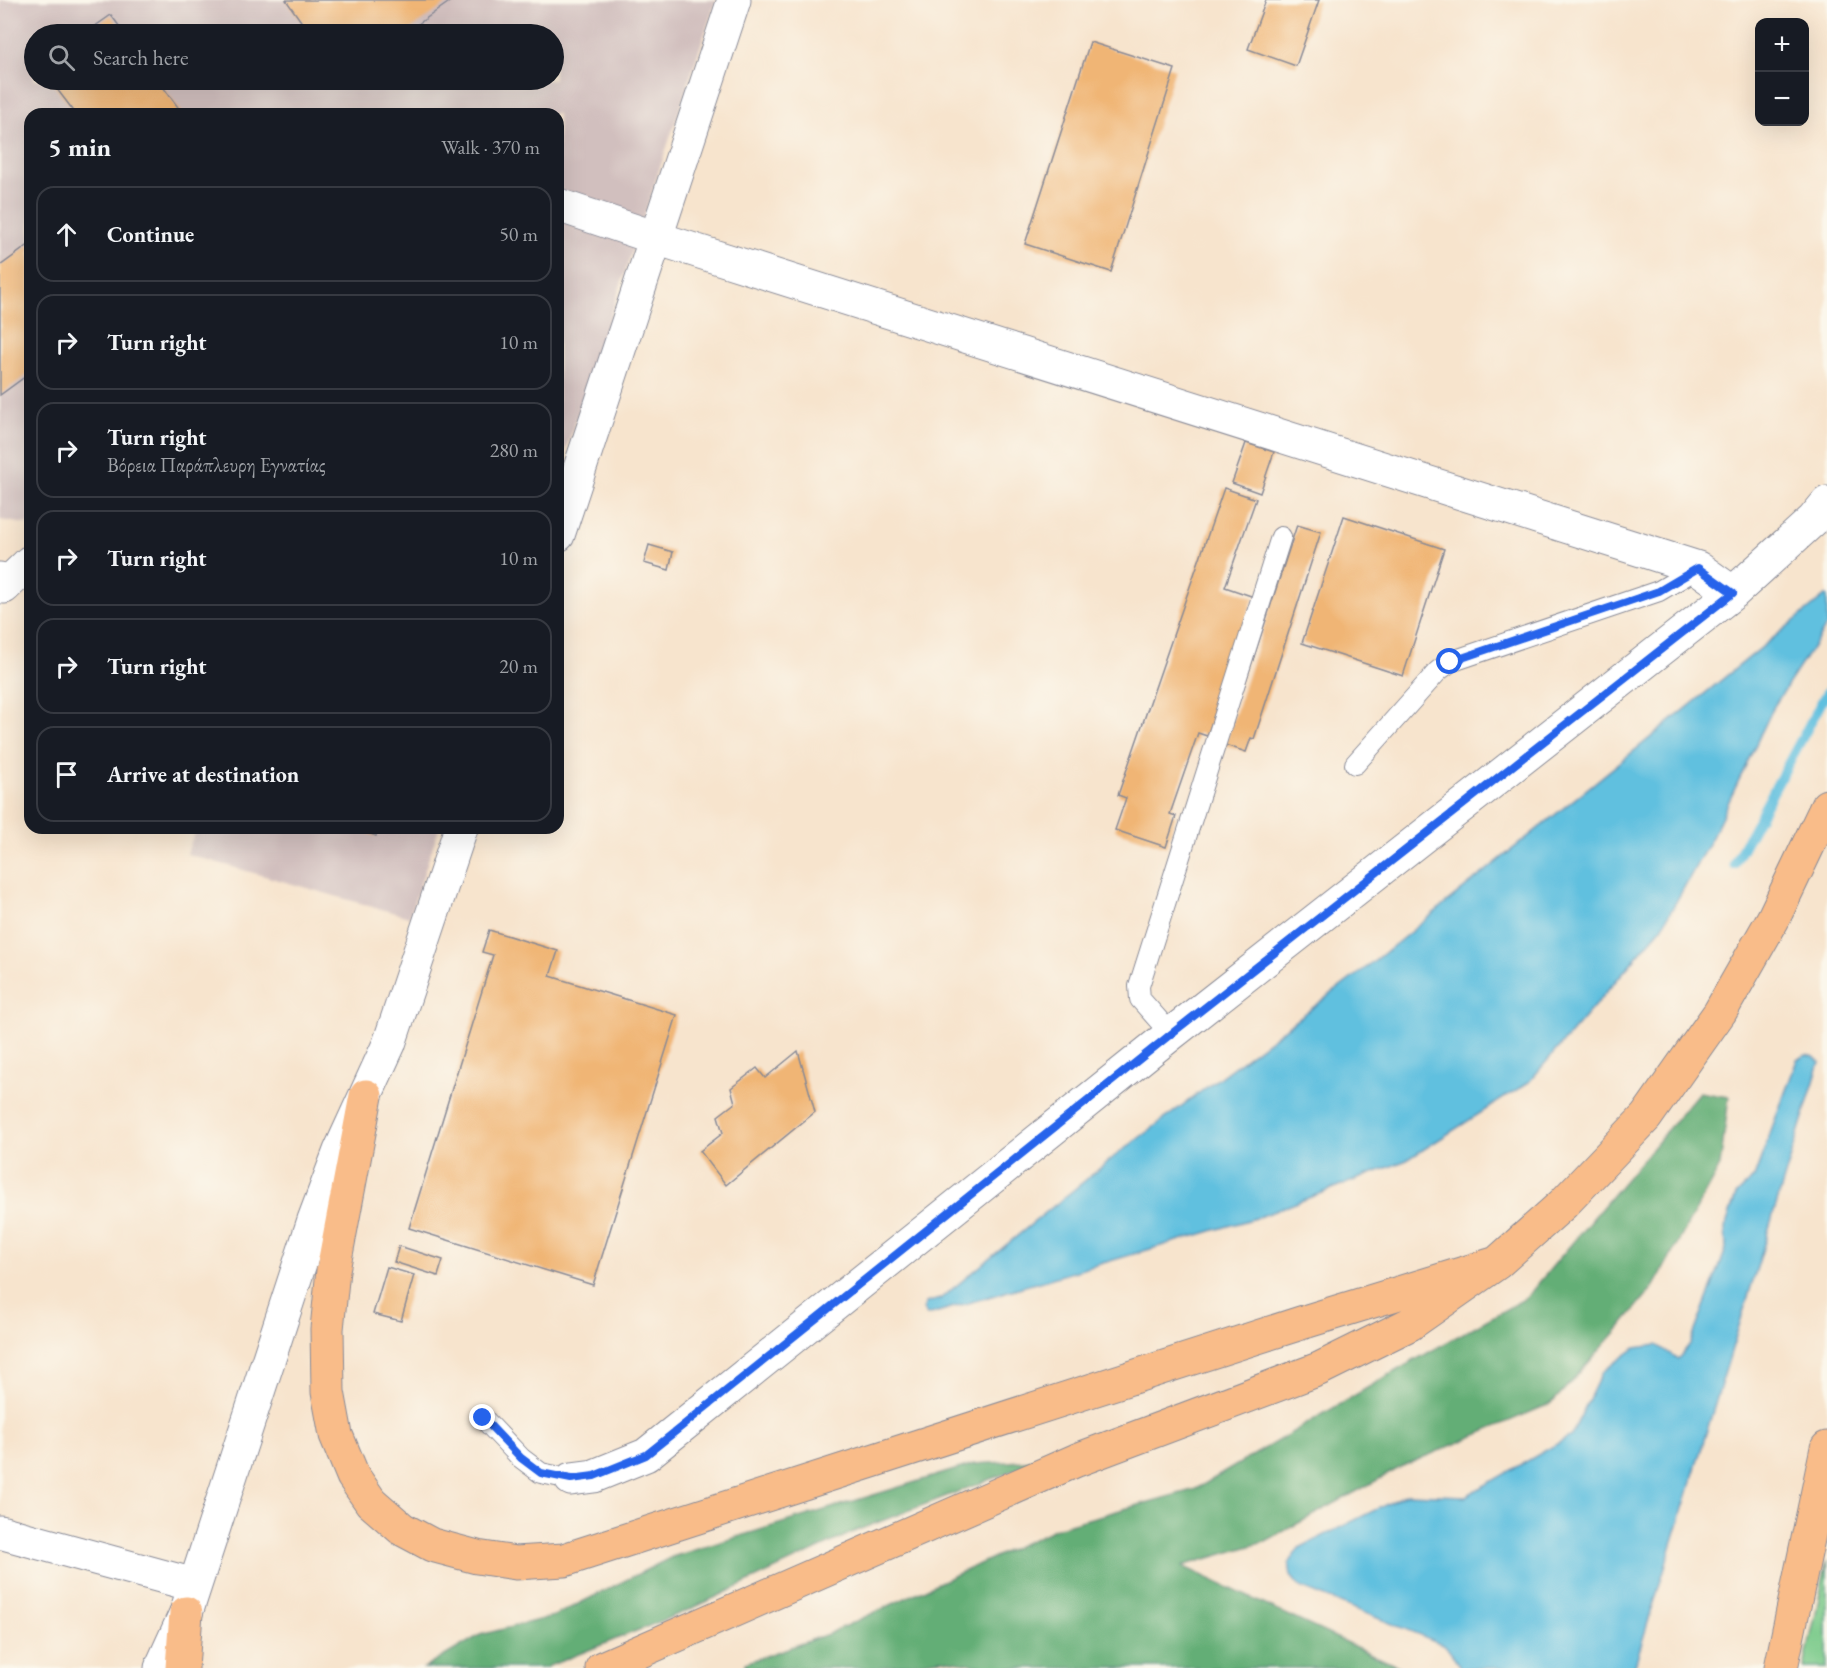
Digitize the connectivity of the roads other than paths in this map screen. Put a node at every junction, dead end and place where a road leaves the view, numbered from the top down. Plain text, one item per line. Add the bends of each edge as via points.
1 (734, 0) edge
2 (564, 207) edge
3 (656, 238) junction
4 (1827, 503) edge
5 (564, 517) edge
6 (1281, 537) dead end
7 (24, 567) edge
8 (1698, 568) junction
9 (1, 587) edge
10 (1733, 593) junction
11 (1355, 764) dead end
12 (1827, 806) edge
13 (459, 834) edge
14 (1171, 1034) junction
15 (366, 1096) junction
16 (1497, 1263) junction
17 (483, 1418) dead end
18 (1827, 1448) edge
19 (571, 1479) joint
20 (0, 1532) edge
21 (190, 1599) junction
22 (161, 1668) edge
23 (182, 1668) edge
24 (602, 1668) edge
25 (1780, 1668) edge

1 - 3 street
2 - 3 street
3 - 5 street
3 - 8 street
4 - 10 street
6 - 14 lane via 1139,986 1140,999
7 - 9 street
8 - 10 street
8 - 11 lane via 1659,591 1450,662
10 - 14 street
12 - 16 highway via 1773,919 1720,1012 1646,1117 1563,1204
13 - 15 street via 389,1044
14 - 19 street via 646,1455 594,1476
15 - 16 highway via 333,1270 327,1329 328,1392 336,1435 354,1476 371,1502 402,1529 432,1545 516,1563 564,1560
15 - 21 street via 314,1220
16 - 24 highway via 1410,1324 1318,1369 1077,1460
17 - 19 lane via 541,1473
18 - 25 highway
20 - 21 street
21 - 22 street
21 - 23 highway

